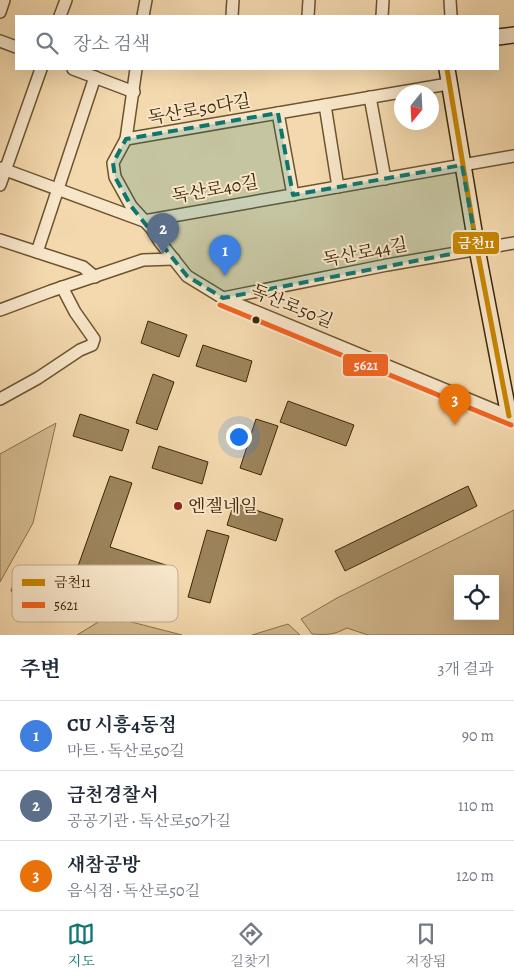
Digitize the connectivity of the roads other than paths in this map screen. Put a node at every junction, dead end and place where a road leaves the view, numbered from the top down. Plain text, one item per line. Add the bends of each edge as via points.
1 (4, 0) edge
2 (66, 0) edge
3 (146, 0) edge
4 (233, 0) edge
5 (309, 0) edge
6 (383, 0) edge
7 (450, 0) edge
8 (0, 12) edge
9 (60, 15) edge
10 (143, 15) edge
11 (232, 15) edge
12 (308, 15) edge
13 (382, 15) edge
14 (451, 15) edge
15 (514, 35) edge
16 (499, 37) edge
17 (0, 41) edge
18 (15, 47) edge
19 (41, 70) edge
20 (76, 70) edge
21 (136, 70) edge
22 (447, 76) edge
23 (95, 77) junction
24 (134, 92) junction
25 (370, 97) junction
26 (325, 105) junction
27 (278, 113) junction
28 (126, 139) junction
29 (514, 156) edge
30 (462, 165) junction
31 (3, 169) edge
32 (385, 179) junction
33 (0, 185) edge
34 (338, 187) junction
35 (58, 190) junction
36 (293, 195) junction
37 (144, 221) junction
38 (0, 240) edge
39 (514, 243) edge
40 (477, 249) junction
41 (37, 252) junction
42 (174, 259) junction
43 (95, 277) junction
44 (62, 287) junction
45 (223, 298) junction
46 (0, 310) edge
47 (0, 400) edge
48 (511, 417) edge

1 - 8 street
2 - 9 street
3 - 10 street
4 - 11 street
5 - 12 street
6 - 13 street
7 - 14 street
15 - 16 street
17 - 18 street
19 - 31 street
20 - 23 street
21 - 24 street, 독산로50다길
22 - 25 street
22 - 30 street
23 - 24 street
23 - 35 street
24 - 28 street, 독산로50다길
25 - 26 street
25 - 32 street
26 - 27 street
26 - 34 street
27 - 28 street, 독산로50다길
27 - 36 street
28 - 37 street, 독산로50다길 via 113,163 115,178
29 - 30 street, 독산로40길
30 - 32 street, 독산로40길
30 - 40 street
31 - 33 street
31 - 35 street
32 - 34 street, 독산로40길
34 - 36 street, 독산로40길
35 - 37 street
35 - 41 street
36 - 37 street, 독산로40길
37 - 42 street, 독산로50길
38 - 41 street
39 - 40 street, 독산로44길
40 - 45 street, 독산로44길
40 - 48 street, 독산로50길
41 - 43 street via 83,266
42 - 43 street via 143,260
42 - 45 street, 독산로50길 via 187,276
43 - 44 street
44 - 46 street
44 - 47 street via 74,312 94,339 92,345
45 - 48 street, 독산로50길

